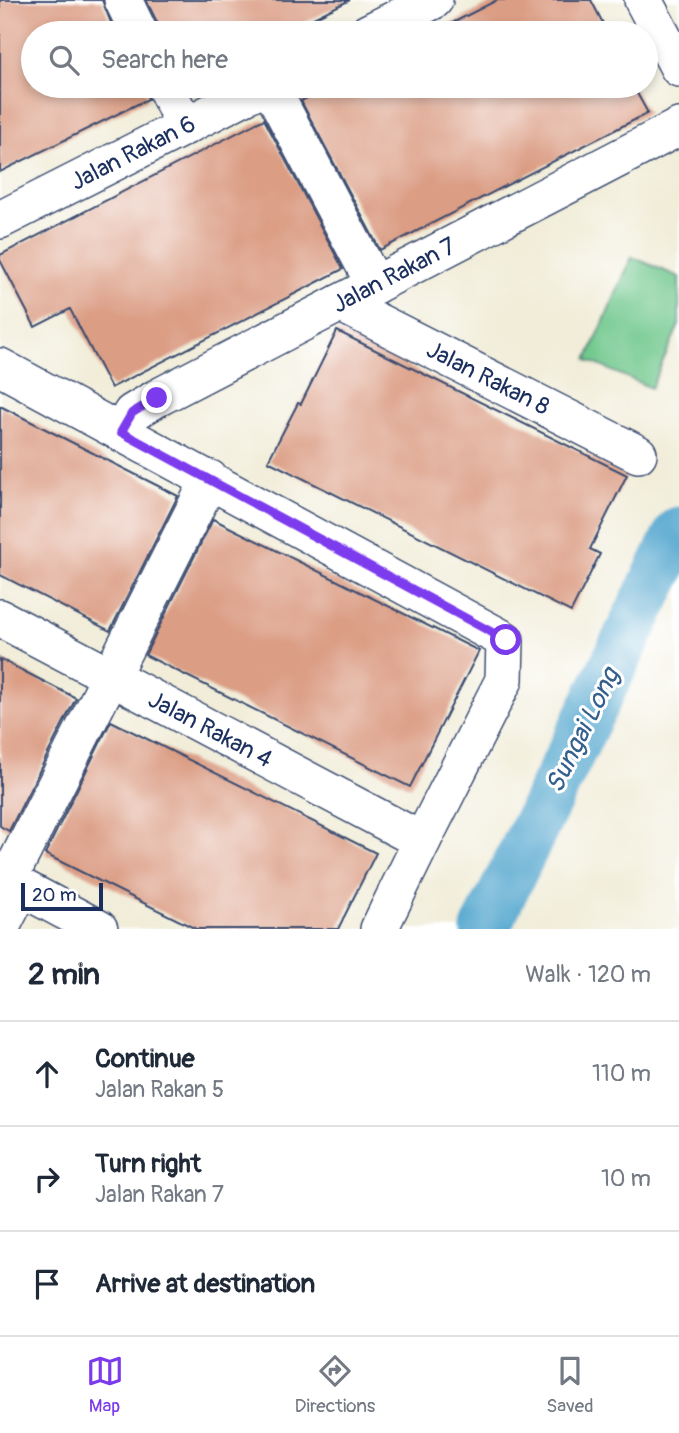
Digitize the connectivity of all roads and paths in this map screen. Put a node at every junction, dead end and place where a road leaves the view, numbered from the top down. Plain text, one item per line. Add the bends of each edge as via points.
1 (122, 0) edge
2 (433, 0) edge
3 (643, 0) edge
4 (133, 21) edge
5 (392, 21) edge
6 (654, 21) edge
7 (658, 28) edge
8 (679, 68) edge
9 (171, 98) edge
10 (240, 98) edge
11 (276, 98) edge
12 (185, 126) junction
13 (679, 127) edge
14 (0, 220) edge
15 (375, 285) junction
16 (340, 303) junction
17 (0, 367) edge
18 (121, 432) junction
19 (638, 454) dead end
20 (210, 479) junction
21 (0, 618) edge
22 (110, 676) junction
23 (422, 841) junction
24 (10, 882) edge
25 (0, 929) edge
26 (99, 929) edge
27 (379, 929) edge

1 - 4 street
2 - 5 street
3 - 6 street
7 - 8 street
9 - 12 street
10 - 12 street, Jalan Rakan 6
11 - 15 street
12 - 14 street, Jalan Rakan 6
13 - 15 street, Jalan Rakan 7
15 - 16 street, Jalan Rakan 7
16 - 18 street, Jalan Rakan 7 via 132,413
16 - 19 street, Jalan Rakan 8
17 - 18 street
18 - 20 street
20 - 22 street
20 - 23 street via 506,640 504,680
21 - 22 street, Jalan Rakan 4
22 - 23 street, Jalan Rakan 4
22 - 24 street
23 - 27 street
24 - 25 street
24 - 26 street

